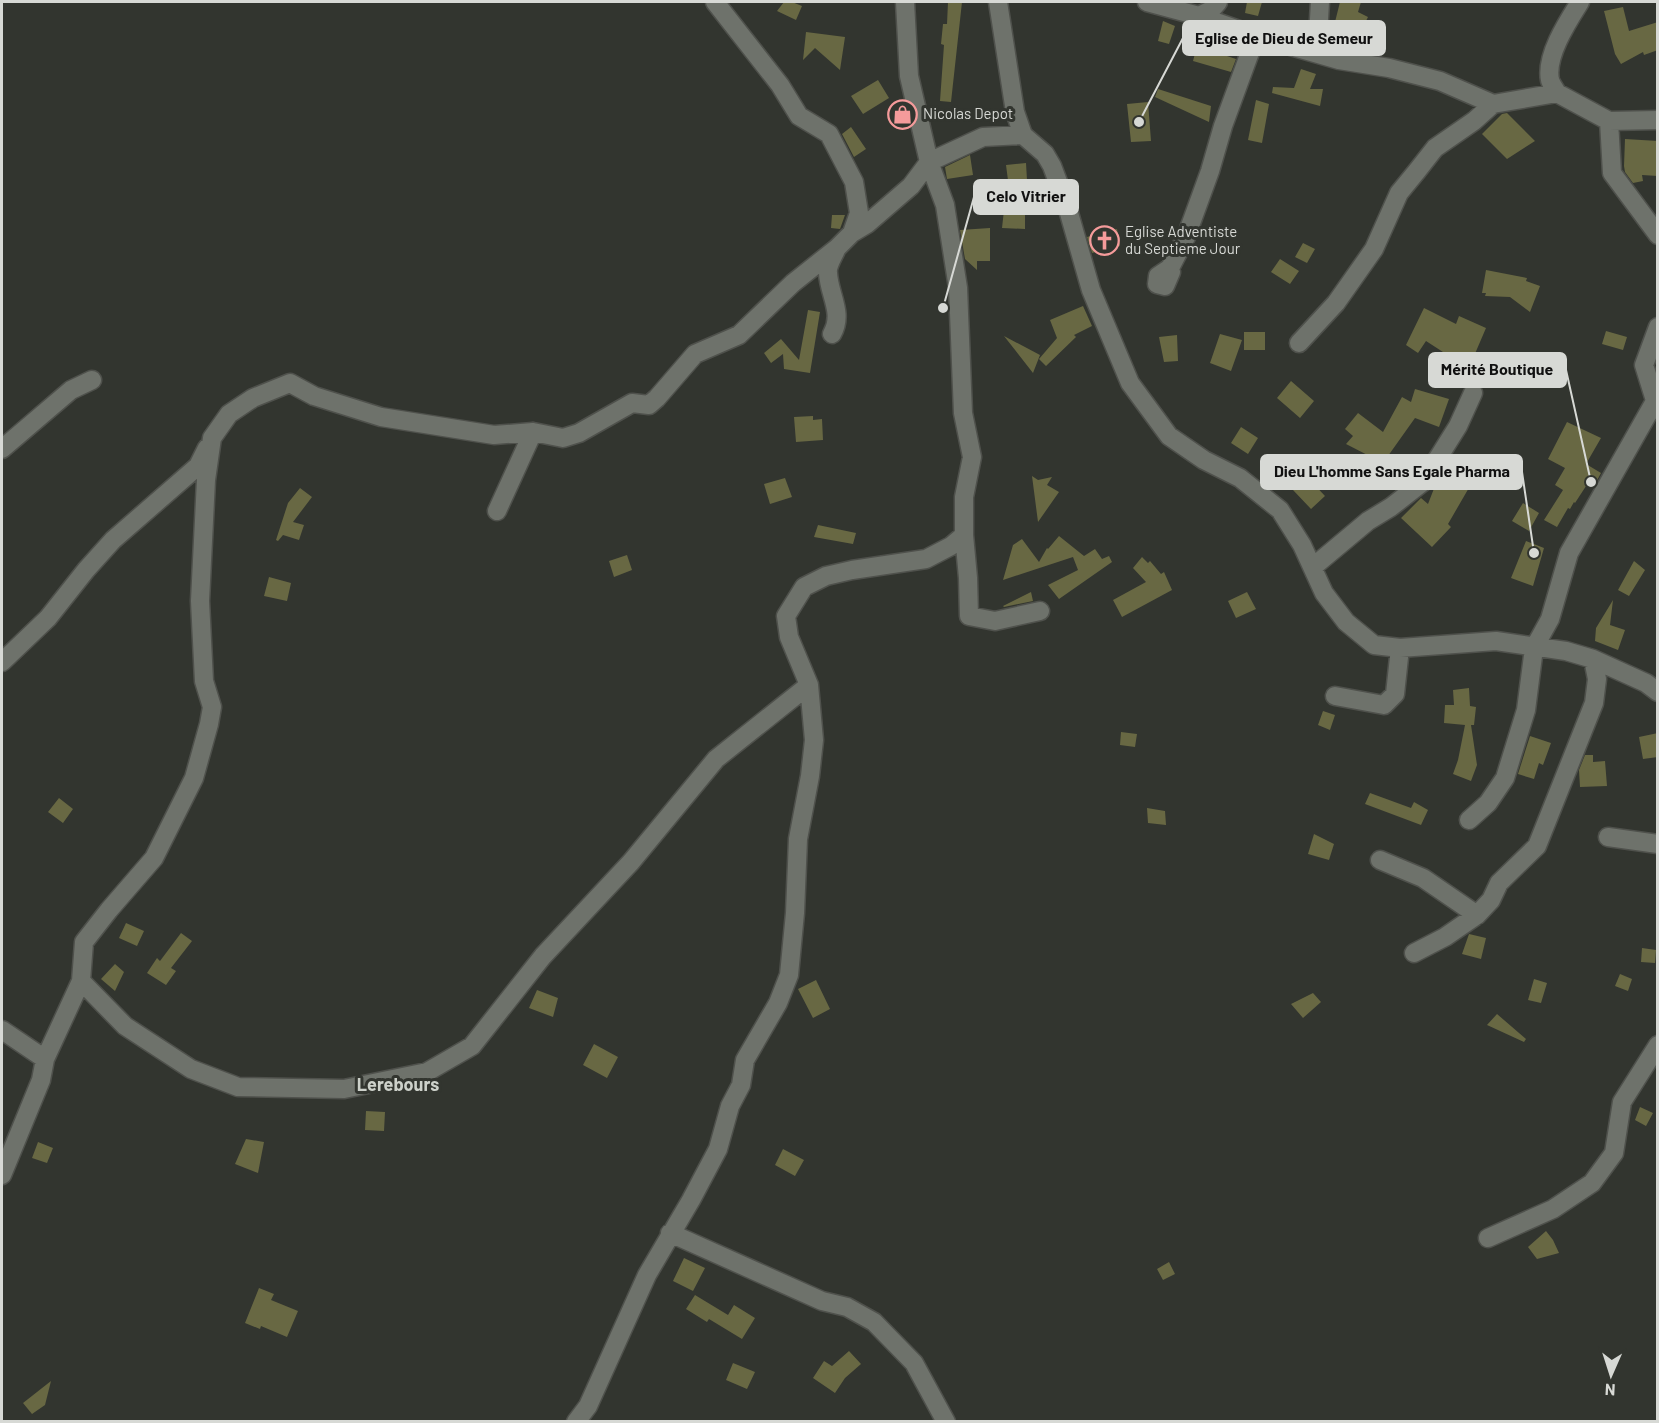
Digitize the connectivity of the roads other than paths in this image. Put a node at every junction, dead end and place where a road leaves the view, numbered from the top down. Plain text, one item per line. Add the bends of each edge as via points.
1 (715, 2) edge
2 (905, 2) edge
3 (998, 2) edge
4 (1147, 2) edge
5 (1218, 2) edge
6 (1320, 2) edge
7 (1580, 2) edge
8 (1199, 16) junction
9 (1256, 36) junction
10 (1317, 53) junction
11 (1557, 93) junction
12 (1493, 104) junction
13 (1658, 120) edge
14 (1609, 121) junction
15 (1023, 135) junction
16 (929, 162) junction
17 (852, 233) junction
18 (1658, 235) edge
19 (837, 248) junction
20 (1171, 272) dead end
21 (1658, 327) edge
22 (832, 334) dead end
23 (1299, 343) dead end
24 (92, 380) dead end
25 (1473, 393) dead end
26 (1656, 407) edge
27 (533, 432) junction
28 (212, 438) junction
29 (2, 449) edge
30 (497, 511) dead end
31 (964, 535) junction
32 (1313, 567) junction
33 (1040, 611) dead end
34 (1400, 648) junction
35 (1534, 648) junction
36 (1593, 658) junction
37 (2, 662) edge
38 (809, 685) junction
39 (1658, 692) edge
40 (1335, 696) dead end
41 (1469, 820) dead end
42 (1608, 837) dead end
43 (1658, 844) edge
44 (1380, 860) dead end
45 (1477, 915) junction
46 (1414, 952) dead end
47 (81, 981) junction
48 (2, 1030) edge
49 (1658, 1045) edge
50 (45, 1059) junction
51 (2, 1175) edge
52 (670, 1233) junction
53 (1488, 1238) dead end
54 (576, 1422) edge
55 (946, 1422) edge

1 - 17 street via 780,85 799,116 830,134 854,182 859,213
2 - 16 street via 909,76
3 - 15 street via 1015,112
4 - 8 street
5 - 8 street
6 - 10 street
7 - 11 street via 1560,35 1551,60 1550,80
8 - 9 street
9 - 10 street
9 - 20 street via 1186,237 1170,268 1158,276 1157,284 1165,286
10 - 12 street via 1440,81
11 - 12 street
11 - 14 street
12 - 23 street via 1435,148 1399,193 1374,249 1336,303
13 - 14 street
14 - 18 street via 1612,173
15 - 16 street via 983,137
15 - 32 street via 1045,154 1052,166 1091,290 1130,383 1169,436 1240,478 1280,510
16 - 17 street via 911,186
16 - 31 street via 945,205 958,288 963,413 972,457 964,497
17 - 19 street
19 - 22 street via 827,271 837,309 838,324
19 - 27 street via 739,335 695,354 649,405 632,404 564,438
21 - 26 street via 1644,365
24 - 29 street via 71,390
25 - 32 street via 1458,426 1423,482
26 - 35 street via 1569,553 1550,619
27 - 28 street via 494,435 381,417 314,396 290,383 253,398 229,414
27 - 30 street
28 - 37 street via 198,466 113,540 48,618
28 - 47 street via 200,601 204,681 212,707 209,724 194,778 154,858 84,942
31 - 33 street via 969,616 995,621
31 - 38 street via 926,559 852,570 826,576 804,587 786,616 789,636
32 - 34 street via 1324,593 1346,622 1374,645
34 - 35 street via 1496,641
34 - 40 street via 1395,694 1384,705
35 - 36 street
35 - 41 street via 1527,710 1505,778 1488,803
36 - 39 street
36 - 45 street via 1597,680 1594,703 1537,846 1499,883 1491,900
38 - 47 street via 716,759 631,862 543,956 472,1046 427,1072 344,1089 238,1087 191,1069 125,1026
38 - 52 street via 814,740 798,839 789,975 778,1003 745,1060 741,1085 730,1106 718,1149
42 - 43 street
44 - 45 street via 1423,878
45 - 46 street
47 - 50 street
48 - 50 street
49 - 53 street via 1622,1102 1614,1153 1592,1183 1553,1209
50 - 51 street via 41,1080
52 - 54 street via 588,1406
52 - 55 street via 874,1322 914,1363

